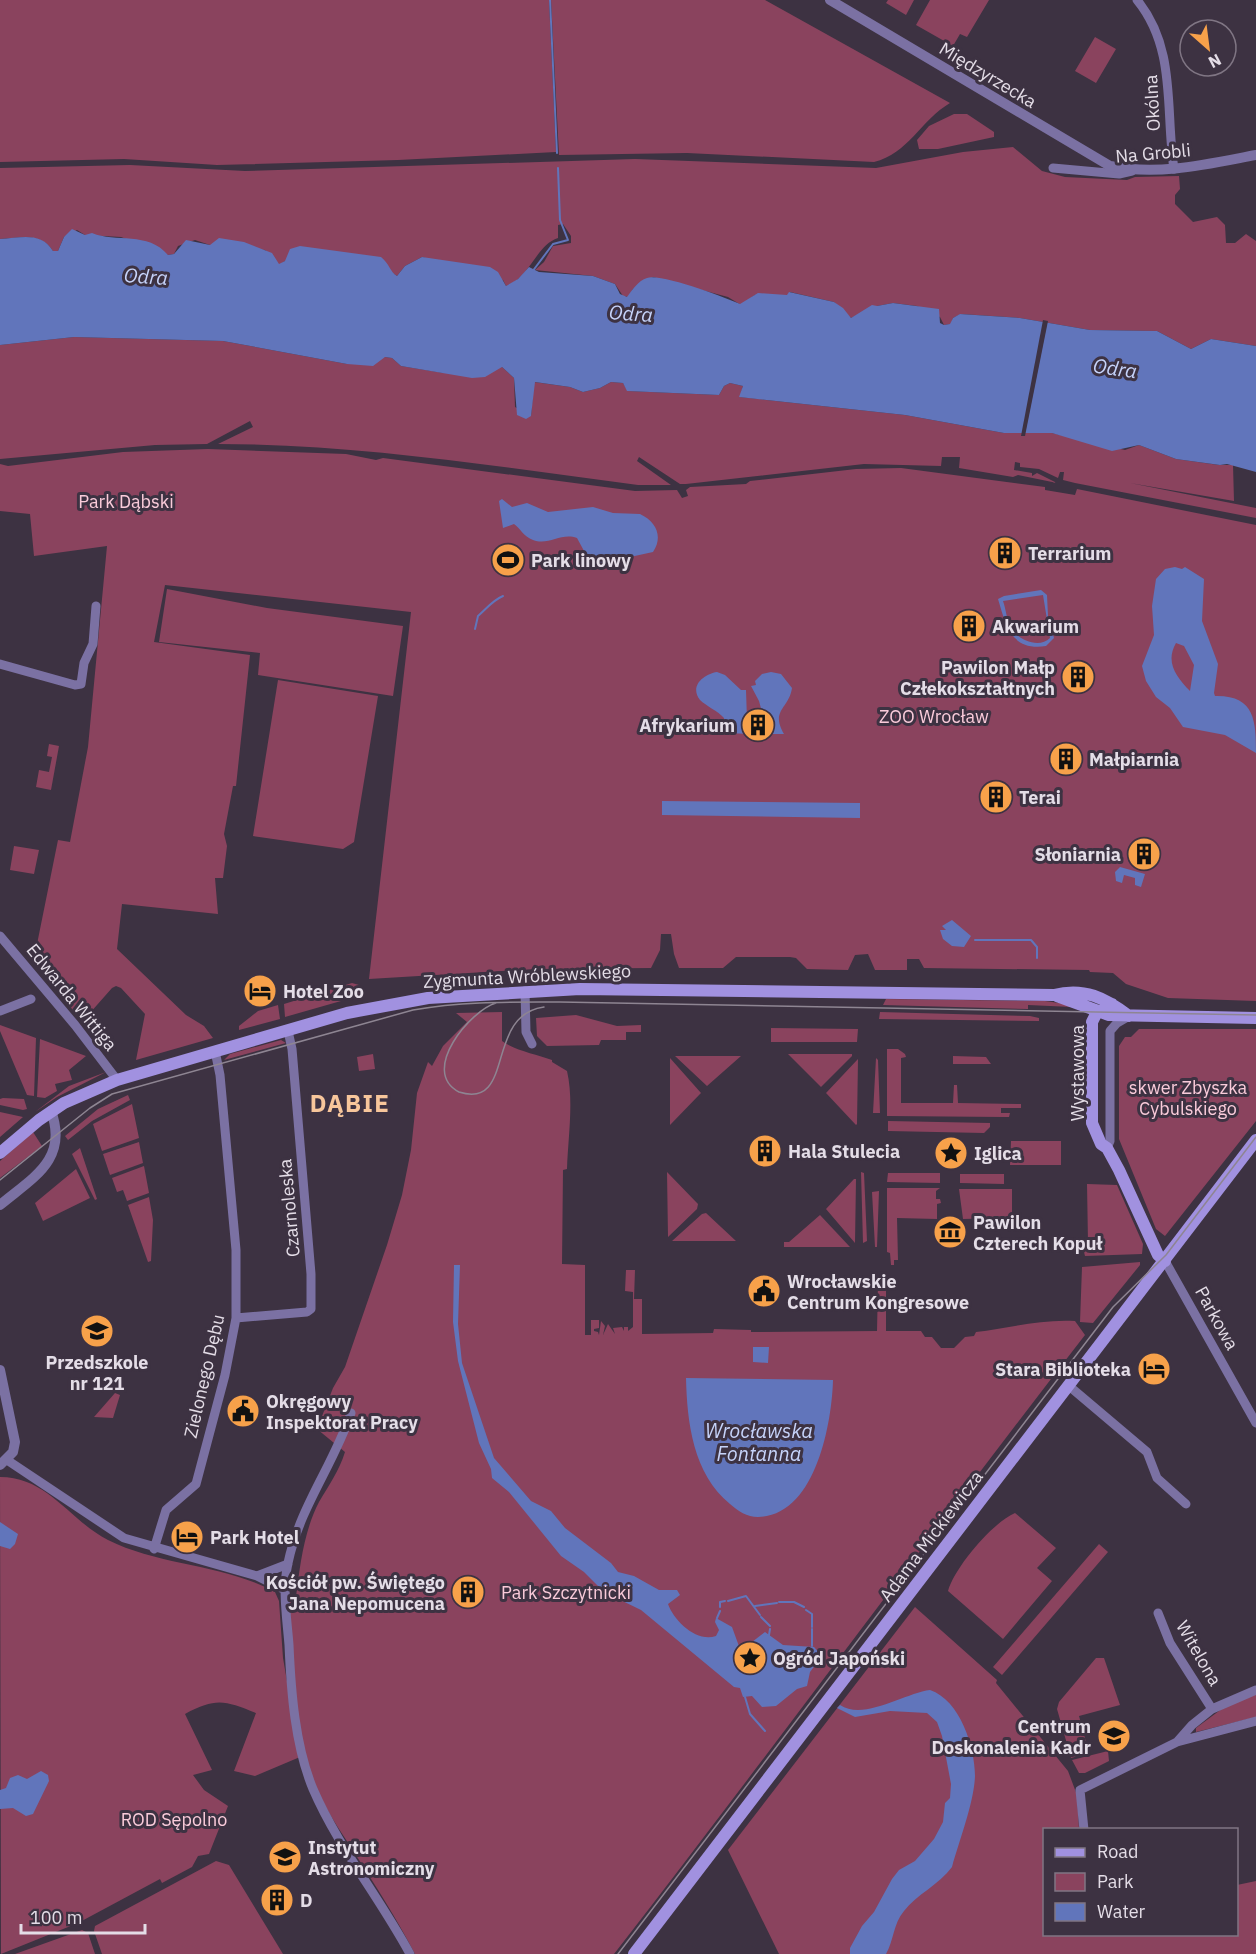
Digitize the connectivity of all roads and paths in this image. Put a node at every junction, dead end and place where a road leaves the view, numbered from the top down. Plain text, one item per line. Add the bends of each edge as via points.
1 (830, 0) edge
2 (1137, 0) edge
3 (1256, 155) edge
4 (1053, 168) dead end
5 (1174, 169) junction
6 (1132, 171) junction
7 (96, 606) dead end
8 (0, 664) edge
9 (0, 936) edge
10 (525, 992) junction
11 (1054, 994) junction
12 (31, 999) dead end
13 (1113, 1004) junction
14 (0, 1011) edge
15 (1097, 1012) junction
16 (1129, 1016) junction
17 (1256, 1018) edge
18 (288, 1030) junction
19 (532, 1044) dead end
20 (215, 1051) junction
21 (117, 1080) junction
22 (51, 1112) junction
23 (1256, 1140) edge
24 (1107, 1148) junction
25 (0, 1153) edge
26 (0, 1205) edge
27 (1165, 1261) junction
28 (236, 1318) junction
29 (0, 1370) edge
30 (1069, 1386) junction
31 (351, 1413) dead end
32 (1256, 1423) edge
33 (4, 1463) edge
34 (1186, 1504) dead end
35 (154, 1549) junction
36 (288, 1564) junction
37 (257, 1576) junction
38 (285, 1590) junction
39 (1158, 1613) dead end
40 (1256, 1690) edge
41 (1212, 1709) junction
42 (1256, 1721) edge
43 (1177, 1742) junction
44 (1084, 1828) edge
45 (410, 1954) edge
46 (634, 1954) edge

1 - 6 street, Międzyrzecka via 1094,157
2 - 5 street, Okólna via 1148,13 1166,58
3 - 5 street, Na Grobli
4 - 6 street, Na Grobli via 1119,174
5 - 6 street, Na Grobli
7 - 8 street via 93,644 84,663 81,684
9 - 21 street, Edwarda Wittiga
10 - 11 main road, Zygmunta Wróblewskiego via 652,989
10 - 18 main road, Zygmunta Wróblewskiego via 428,998 347,1013
10 - 19 street via 526,1032
11 - 13 main road, Zygmunta Wróblewskiego via 1098,995
11 - 15 main road, Zygmunta Wróblewskiego
12 - 14 street
13 - 15 main road, Wystawowa
13 - 16 main road, Zygmunta Wróblewskiego
15 - 16 main road, Zygmunta Wróblewskiego
15 - 24 main road, Wystawowa via 1092,1029 1092,1121 1101,1144
16 - 17 main road, Zygmunta Wróblewskiego
16 - 24 street, Wystawowa via 1114,1025 1109,1035
18 - 20 main road, Zygmunta Wróblewskiego
18 - 28 street, Czarnoleska via 308,1233 311,1309
20 - 21 main road, Zygmunta Wróblewskiego
20 - 28 street, Zielonego Dębu via 236,1240
21 - 22 main road, Zygmunta Wróblewskiego via 81,1094
22 - 25 main road, Zygmunta Wróblewskiego
22 - 26 street via 54,1147 50,1161
23 - 27 main road, Adama Mickiewicza
24 - 27 main road, Wystawowa via 1158,1255
27 - 30 main road, Adama Mickiewicza
27 - 32 street, Parkowa
28 - 35 street, Zielonego Dębu via 196,1484 166,1510
29 - 33 street via 15,1442
30 - 34 street via 1147,1452 1157,1478
30 - 46 main road, Adama Mickiewicza
31 - 36 street via 312,1493
33 - 35 street via 58,1492 106,1528
35 - 37 street
36 - 37 street
36 - 38 street
37 - 38 street
38 - 45 street via 292,1690 312,1787
39 - 41 street, Witelona via 1170,1643
40 - 41 street, Witelona
41 - 43 street, Witelona
42 - 43 street, Witelona
43 - 44 street, Witelona via 1080,1790

